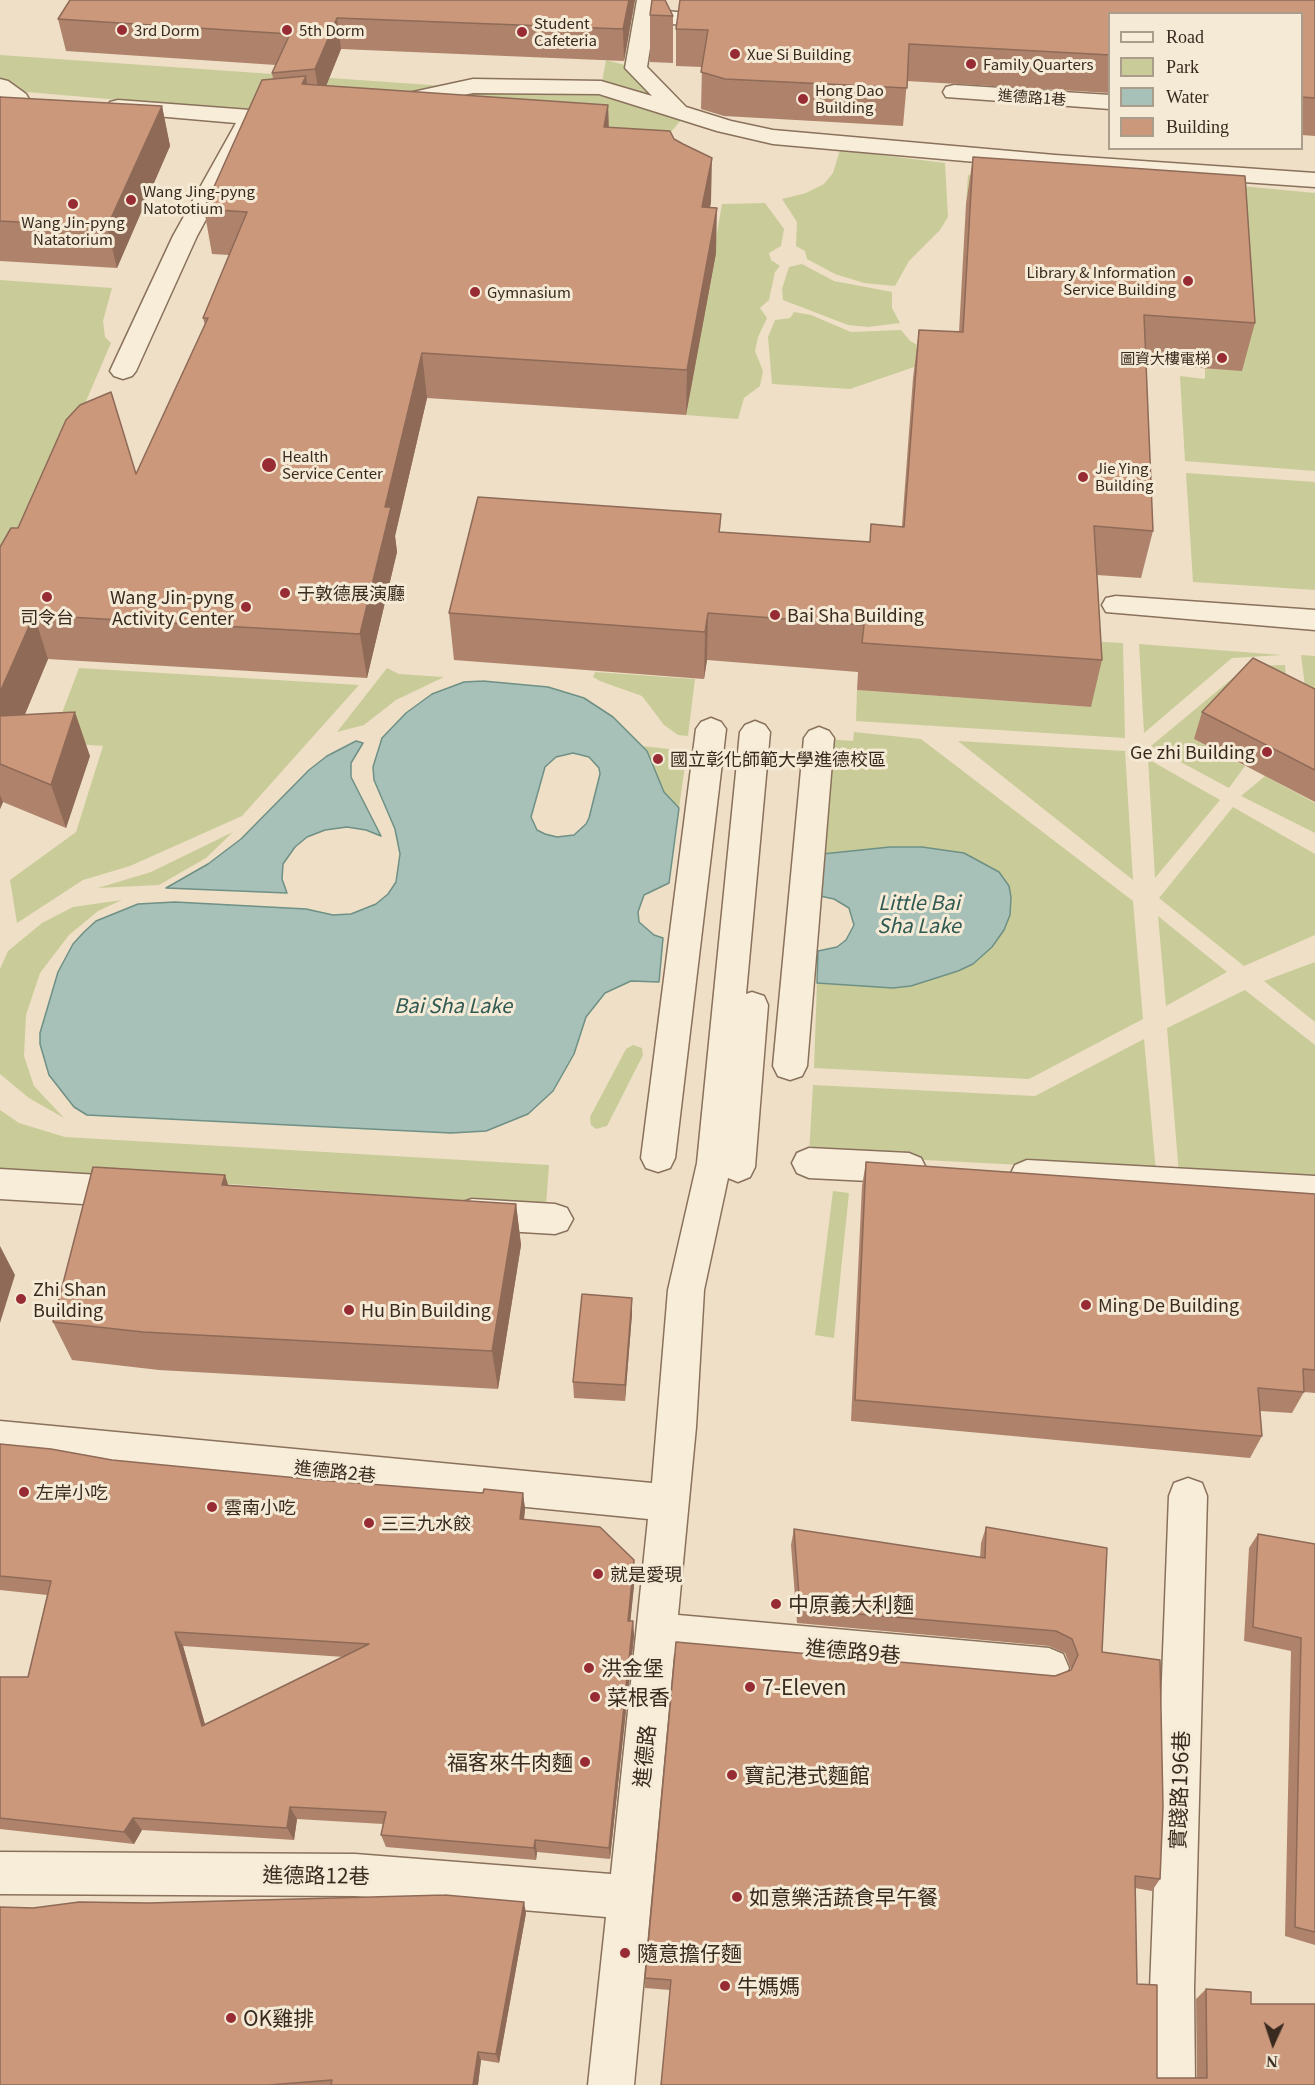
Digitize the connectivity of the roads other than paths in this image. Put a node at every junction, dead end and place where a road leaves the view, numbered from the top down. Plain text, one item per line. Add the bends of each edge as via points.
1 (646, 8) edge
2 (739, 22) edge
3 (954, 92) dead end
4 (6, 95) edge
5 (41, 101) edge
6 (1108, 102) edge
7 (100, 105) edge
8 (372, 106) edge
9 (314, 110) edge
10 (678, 111) junction
11 (250, 117) junction
12 (1315, 180) edge
13 (123, 371) dead end
14 (1116, 605) dead end
15 (1315, 620) edge
16 (711, 729) dead end
17 (819, 738) dead end
18 (790, 1066) dead end
19 (658, 1158) dead end
20 (809, 1163) dead end
21 (738, 1167) dead end
22 (937, 1170) edge
23 (995, 1173) edge
24 (0, 1184) edge
25 (1315, 1191) edge
26 (165, 1194) edge
27 (437, 1212) edge
28 (555, 1219) dead end
29 (0, 1438) edge
30 (1188, 1496) dead end
31 (669, 1503) junction
32 (656, 1633) junction
33 (1049, 1668) dead end
34 (0, 1873) edge
35 (630, 1897) junction
36 (611, 2085) edge
37 (1172, 2085) edge

1 - 2 street
1 - 10 street via 636,68
3 - 6 street, 進德路1巷
4 - 5 street
7 - 11 street
8 - 10 street via 485,86 601,88
9 - 11 street
10 - 12 street via 767,136
11 - 13 street via 184,236
14 - 15 street
16 - 19 street
17 - 18 street
20 - 22 street
21 - 31 street, 進德路 via 765,733 714,1163 686,1290
23 - 25 street
24 - 26 street
27 - 28 street
29 - 31 street, 進德路2巷
30 - 37 street, 實踐路196巷
31 - 32 street, 進德路
32 - 33 street, 進德路9巷
32 - 35 street, 進德路
34 - 35 street, 進德路12巷 via 355,1875
35 - 36 street, 進德路

